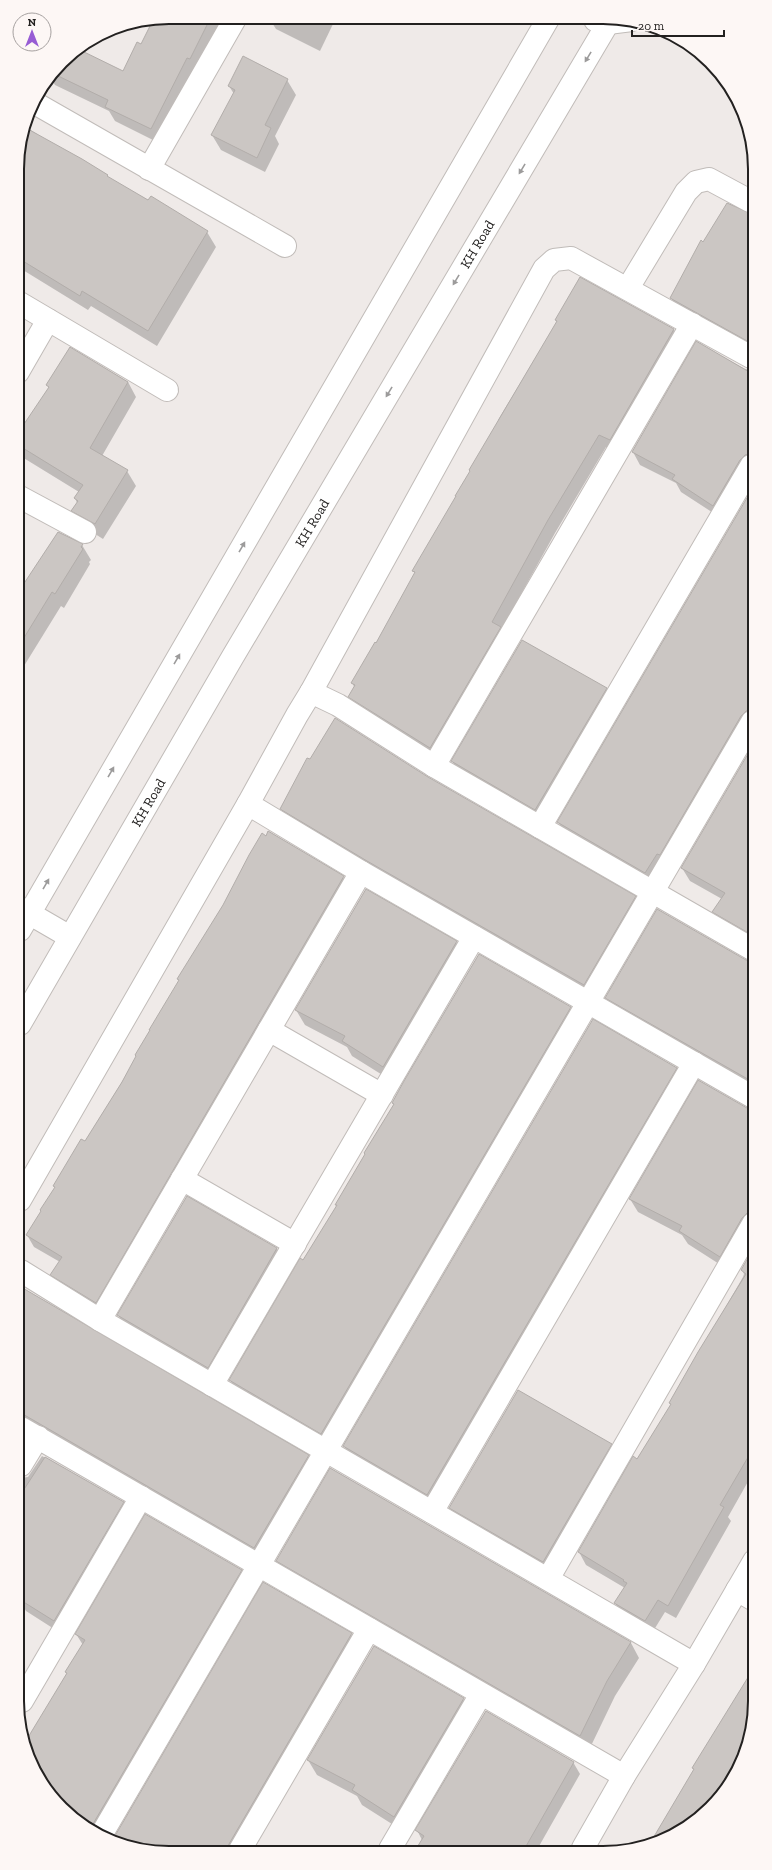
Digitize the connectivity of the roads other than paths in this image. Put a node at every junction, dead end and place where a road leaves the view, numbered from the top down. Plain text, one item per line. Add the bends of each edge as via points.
1 (232, 24) edge
2 (545, 24) edge
3 (600, 24) edge
4 (39, 105) edge
5 (149, 169) junction
6 (748, 200) edge
7 (285, 246) dead end
8 (628, 288) junction
9 (24, 306) edge
10 (48, 320) junction
11 (692, 324) junction
12 (748, 355) edge
13 (24, 362) edge
14 (167, 390) dead end
15 (748, 471) edge
16 (24, 499) edge
17 (86, 532) dead end
18 (311, 692) junction
19 (748, 729) edge
20 (434, 766) junction
21 (248, 804) junction
22 (540, 827) junction
23 (361, 872) junction
24 (652, 892) junction
25 (24, 915) edge
26 (24, 917) edge
27 (70, 937) junction
28 (474, 937) junction
29 (748, 947) edge
30 (588, 1002) junction
31 (24, 1017) edge
32 (269, 1030) junction
33 (694, 1063) junction
34 (382, 1094) junction
35 (748, 1095) edge
36 (182, 1179) junction
37 (24, 1193) edge
38 (748, 1233) edge
39 (295, 1244) junction
40 (24, 1273) edge
41 (100, 1320) junction
42 (212, 1385) junction
43 (29, 1433) edge
44 (326, 1450) junction
45 (24, 1453) edge
46 (141, 1497) junction
47 (432, 1512) junction
48 (259, 1565) junction
49 (548, 1579) junction
50 (746, 1595) edge
51 (369, 1629) junction
52 (694, 1664) junction
53 (481, 1694) junction
54 (24, 1698) edge
55 (624, 1776) junction
56 (103, 1830) edge
57 (242, 1846) edge
58 (392, 1846) edge
59 (584, 1846) edge

1 - 5 street
25 -> 2 street
3 -> 27 street, KH Road
4 - 5 street
5 - 7 street
6 - 8 street via 709,179 696,182 686,192
8 - 11 street
8 - 18 street via 572,258 554,260 544,269
9 - 10 street
10 - 13 street
10 - 14 street
11 - 12 street
11 - 20 street
15 - 22 street
16 - 17 street
18 - 20 street via 338,705
18 - 21 street via 296,714
19 - 24 street
20 - 22 street
21 - 23 street
21 - 37 street
22 - 24 street
23 - 28 street
23 - 32 street
24 - 29 street
24 - 30 street
26 - 27 street
27 - 31 street, KH Road
28 - 30 street
28 - 34 street
30 - 33 street
30 - 44 street
32 - 34 street
32 - 36 street
33 - 35 street
33 - 47 street
34 - 39 street
36 - 39 street
36 - 41 street
38 - 49 street
39 - 42 street
40 - 41 street
41 - 42 street
42 - 44 street
43 - 45 street
43 - 46 street
44 - 47 street
44 - 48 street
46 - 48 street
46 - 54 street
47 - 49 street
48 - 51 street
48 - 56 street
49 - 52 street
50 - 52 street
51 - 53 street
51 - 57 street
52 - 55 street
53 - 55 street
53 - 58 street
55 - 59 street

